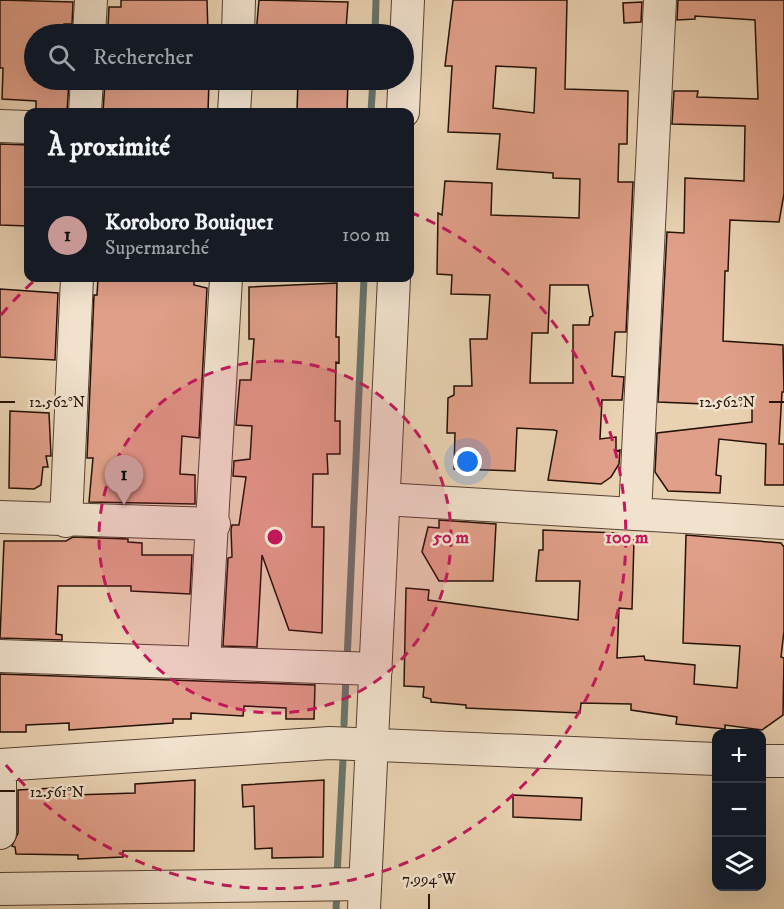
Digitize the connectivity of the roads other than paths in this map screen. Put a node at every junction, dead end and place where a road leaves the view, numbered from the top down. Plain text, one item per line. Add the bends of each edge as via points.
1 (91, 0) edge
2 (239, 0) edge
3 (408, 0) edge
4 (660, 0) edge
5 (90, 24) edge
6 (238, 24) edge
7 (407, 24) edge
8 (86, 90) edge
9 (235, 90) edge
10 (404, 90) edge
11 (85, 108) edge
12 (234, 108) edge
13 (403, 108) edge
14 (0, 126) edge
15 (24, 127) edge
16 (77, 282) edge
17 (226, 282) edge
18 (394, 282) edge
19 (384, 499) junction
20 (635, 514) junction
21 (0, 517) edge
22 (66, 521) junction
23 (784, 523) edge
24 (214, 524) junction
25 (0, 656) edge
26 (204, 662) junction
27 (357, 668) junction
28 (372, 745) junction
29 (712, 759) edge
30 (766, 760) edge
31 (784, 761) edge
32 (0, 765) edge
33 (0, 833) edge
34 (0, 889) edge
35 (351, 890) edge
36 (164, 898) edge

1 - 5 street
2 - 6 street
3 - 7 street
4 - 20 street
8 - 11 street
9 - 12 street
10 - 13 street
14 - 15 street
16 - 22 street
17 - 24 street
18 - 19 street
19 - 20 street
19 - 27 street
20 - 23 street
21 - 22 street
22 - 24 street
24 - 26 street
25 - 26 street
26 - 27 street
27 - 28 street
28 - 29 street
28 - 32 street via 330,743
28 - 35 street
30 - 31 street
32 - 33 street
34 - 36 street
35 - 36 street

